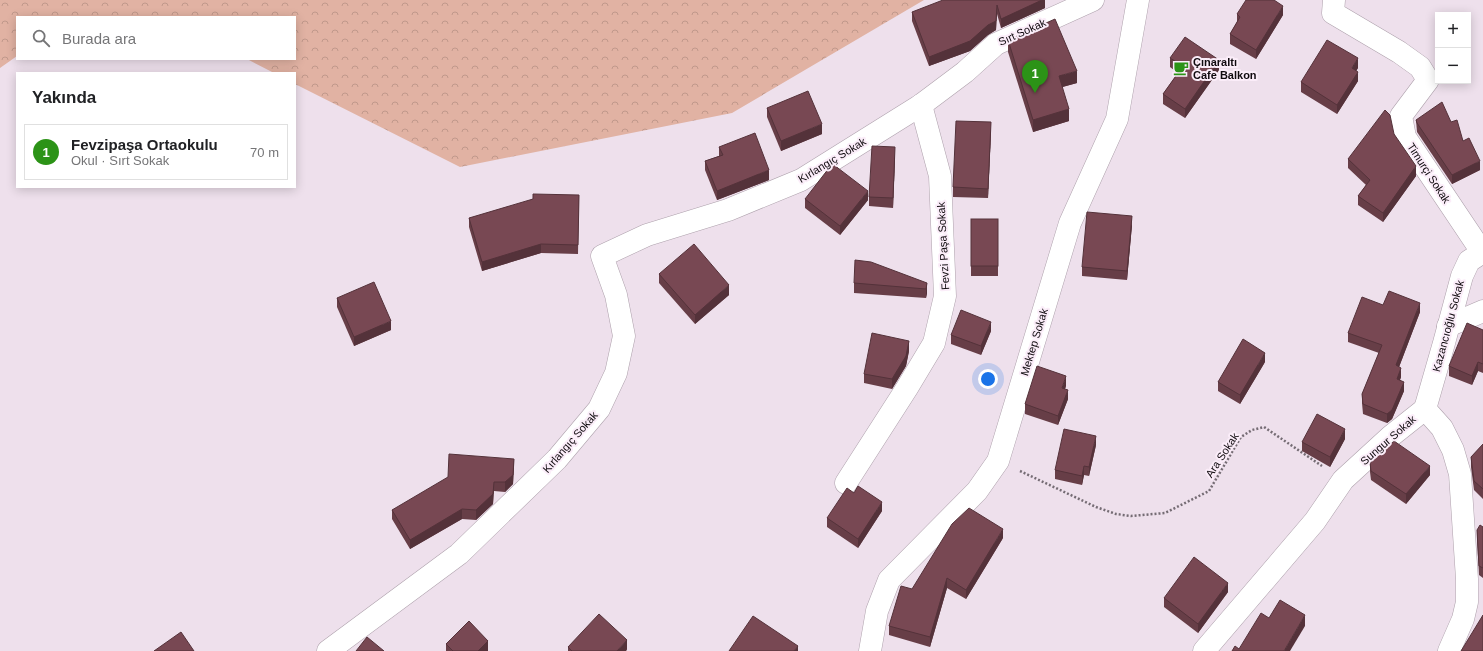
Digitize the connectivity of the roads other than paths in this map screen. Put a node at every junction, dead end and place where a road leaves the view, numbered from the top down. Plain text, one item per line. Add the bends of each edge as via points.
1 (1093, 0) edge
2 (1138, 0) edge
3 (1334, 6) edge
4 (921, 105) junction
5 (1483, 252) edge
6 (1483, 310) edge
7 (1448, 326) junction
8 (1425, 409) junction
9 (846, 483) dead end
10 (328, 651) edge
11 (870, 651) edge
12 (1204, 651) edge
13 (1449, 651) edge

1 - 4 street, Sırt Sokak via 996,44 965,72
2 - 11 street, Mektep Sokak via 1117,119 1070,223 998,461 977,491 889,580 877,611
3 - 5 street, Timurçi Sokak via 1420,66 1428,80 1401,116 1405,137
4 - 9 street, Fevzi Paşa Sokak via 940,176 945,296 934,343
4 - 10 street, Kırlangıç Sokak via 801,180 728,210 647,235 602,256 616,295 624,336 616,373 599,409 557,459 459,554
5 - 7 street, Kazancıoğlu Sokak via 1469,261 1462,276
6 - 7 street
7 - 8 street, Kazancıoğlu Sokak
8 - 12 street, Sungur Sokak via 1342,480 1315,521
8 - 13 street, Sungur Sokak via 1442,428 1453,450 1460,474 1467,602 1463,619

